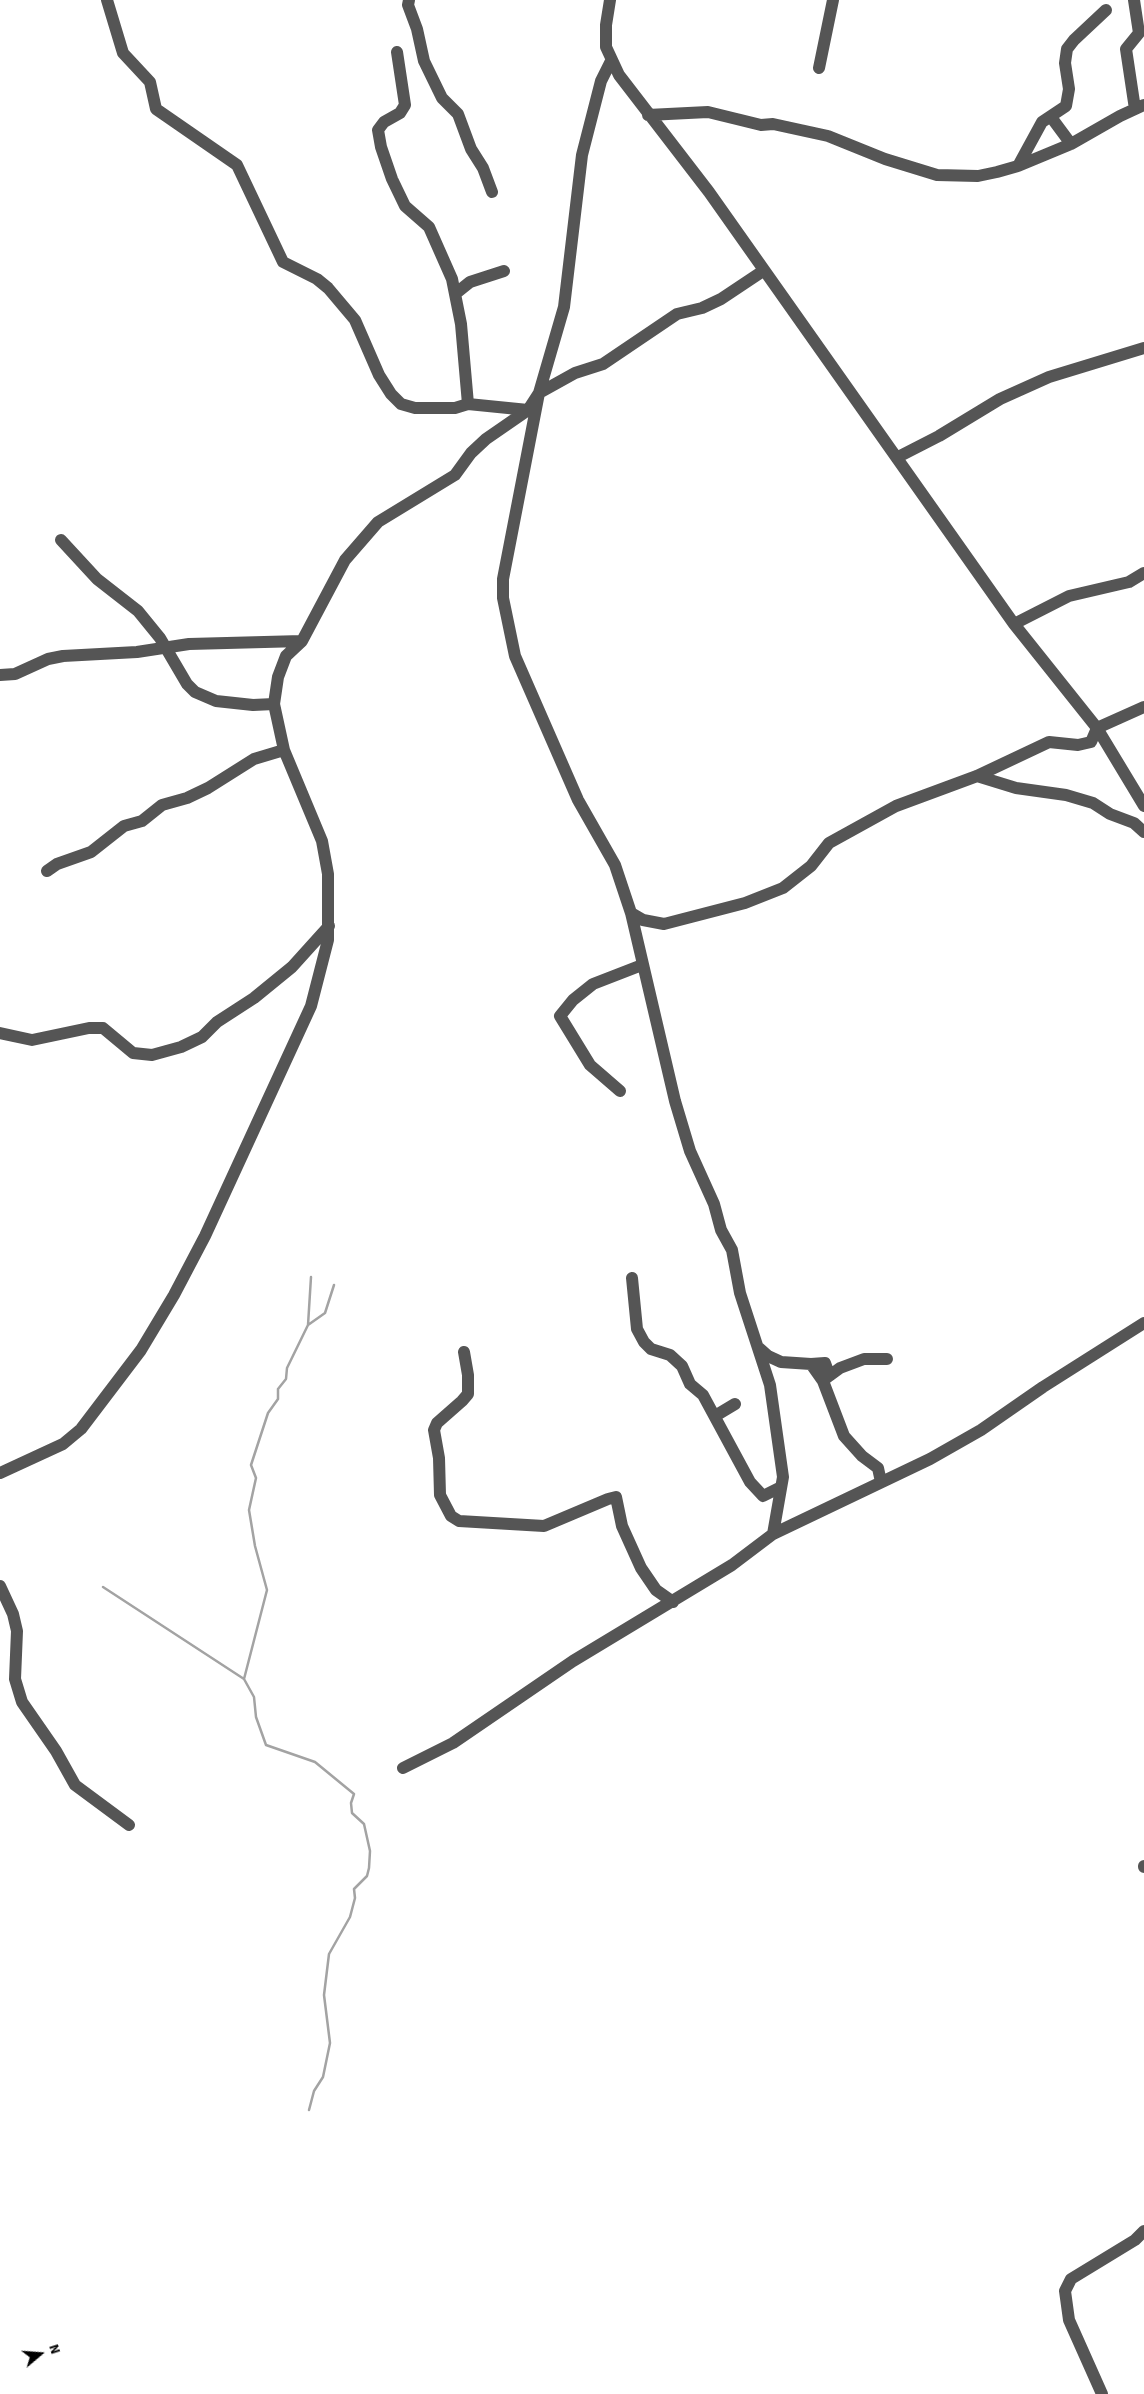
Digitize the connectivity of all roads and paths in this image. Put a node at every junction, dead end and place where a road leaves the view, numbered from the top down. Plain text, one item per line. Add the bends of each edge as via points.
1 (107, 0) edge
2 (409, 0) edge
3 (610, 0) edge
4 (832, 0) edge
5 (1134, 0) edge
6 (1106, 10) dead end
7 (397, 52) dead end
8 (611, 61) junction
9 (819, 68) dead end
10 (1140, 107) edge
11 (648, 115) junction
12 (1051, 117) junction
13 (1071, 144) junction
14 (1018, 166) junction
15 (492, 192) dead end
16 (504, 271) dead end
17 (763, 271) junction
18 (455, 294) junction
19 (1144, 348) edge
20 (539, 392) junction
21 (468, 404) junction
22 (528, 410) junction
23 (898, 457) junction
24 (61, 540) dead end
25 (1144, 573) edge
26 (1014, 624) junction
27 (302, 641) junction
28 (167, 648) junction
29 (0, 675) edge
30 (274, 704) junction
31 (1144, 707) edge
32 (1097, 728) junction
33 (284, 750) junction
34 (977, 776) junction
35 (1144, 806) edge
36 (1144, 832) edge
37 (47, 871) dead end
38 (631, 913) junction
39 (329, 926) junction
40 (642, 965) junction
41 (0, 1033) edge
42 (620, 1091) dead end
43 (632, 1278) dead end
44 (1144, 1323) edge
45 (756, 1346) junction
46 (464, 1352) dead end
47 (887, 1359) dead end
48 (826, 1378) junction
49 (735, 1404) dead end
50 (715, 1416) junction
51 (0, 1473) edge
52 (886, 1479) junction
53 (780, 1488) junction
54 (763, 1496) junction
55 (778, 1511) junction
56 (773, 1534) junction
57 (0, 1586) edge
58 (673, 1602) junction
59 (403, 1768) dead end
60 (129, 1825) dead end
61 (1144, 2231) edge
62 (1102, 2394) edge

1 - 21 street via 123,53 150,82 156,109 237,166 283,262 317,279 355,320 391,394 401,404 415,408 455,408
2 - 15 street via 424,61 442,98 458,114
3 - 8 street via 606,47
4 - 9 street
5 - 10 street via 1139,33 1126,49
6 - 12 street via 1067,49 1065,63 1069,89 1066,106
7 - 18 street via 405,106 378,130 381,146 405,206 429,227 452,278
8 - 11 street
8 - 20 street via 601,81 582,155 564,308
10 - 13 street
11 - 14 street via 708,112 761,125 773,124 828,136 937,175 978,176
11 - 17 street via 709,192
12 - 13 street
12 - 14 street via 1042,122
13 - 14 street
16 - 18 street via 470,282
17 - 20 street via 721,299 677,314 603,364 576,373
17 - 23 street
18 - 21 street
19 - 23 street via 1049,378 1000,399
20 - 22 street
20 - 38 street via 503,579 506,615 515,656 578,800 615,865
21 - 22 street
22 - 27 street via 486,439 455,475 378,522 345,560
23 - 26 street
24 - 28 street via 97,580 138,611
25 - 26 street via 1129,582 1069,596
26 - 32 street
27 - 28 street via 189,644
27 - 30 street via 286,656 278,677
28 - 29 street via 63,656 15,674
28 - 30 street via 187,684 204,697 253,705
30 - 33 street
31 - 32 street
32 - 34 street via 1091,742 1078,746 1049,742
32 - 35 street
33 - 37 street via 254,759 208,788 162,805 142,821 116,831 91,852
33 - 39 street via 322,842 328,874
34 - 36 street via 1016,788 1066,795 1093,803 1134,823
34 - 38 street via 902,803 832,840 804,872 783,888 753,900 664,924 643,920
38 - 40 street
39 - 41 street via 292,968 202,1036 172,1050 152,1055 133,1053 103,1028 32,1040
39 - 51 street via 311,1006 205,1236 141,1350 81,1429 63,1444
40 - 42 street via 594,984 573,1000 560,1016 590,1065
40 - 45 street via 675,1101 690,1151 732,1250 740,1293
43 - 50 street via 637,1329 644,1342 651,1349 678,1360 690,1384 703,1395
44 - 52 street via 981,1430
45 - 48 street via 781,1362 825,1363
45 - 53 street via 770,1385 782,1471
46 - 58 street via 468,1394 437,1423 434,1430 440,1495 451,1516 459,1521 544,1526 616,1497 622,1526 641,1568 656,1590
47 - 48 street via 864,1359
48 - 52 street via 844,1436
49 - 50 street
50 - 54 street via 750,1482
52 - 56 street
53 - 54 street
53 - 55 street
54 - 55 street
55 - 56 street
56 - 58 street via 732,1565
57 - 60 street via 17,1631 15,1679 22,1702 75,1784
58 - 59 street via 573,1662 453,1743
61 - 62 street via 1072,2279 1064,2291 1069,2320

